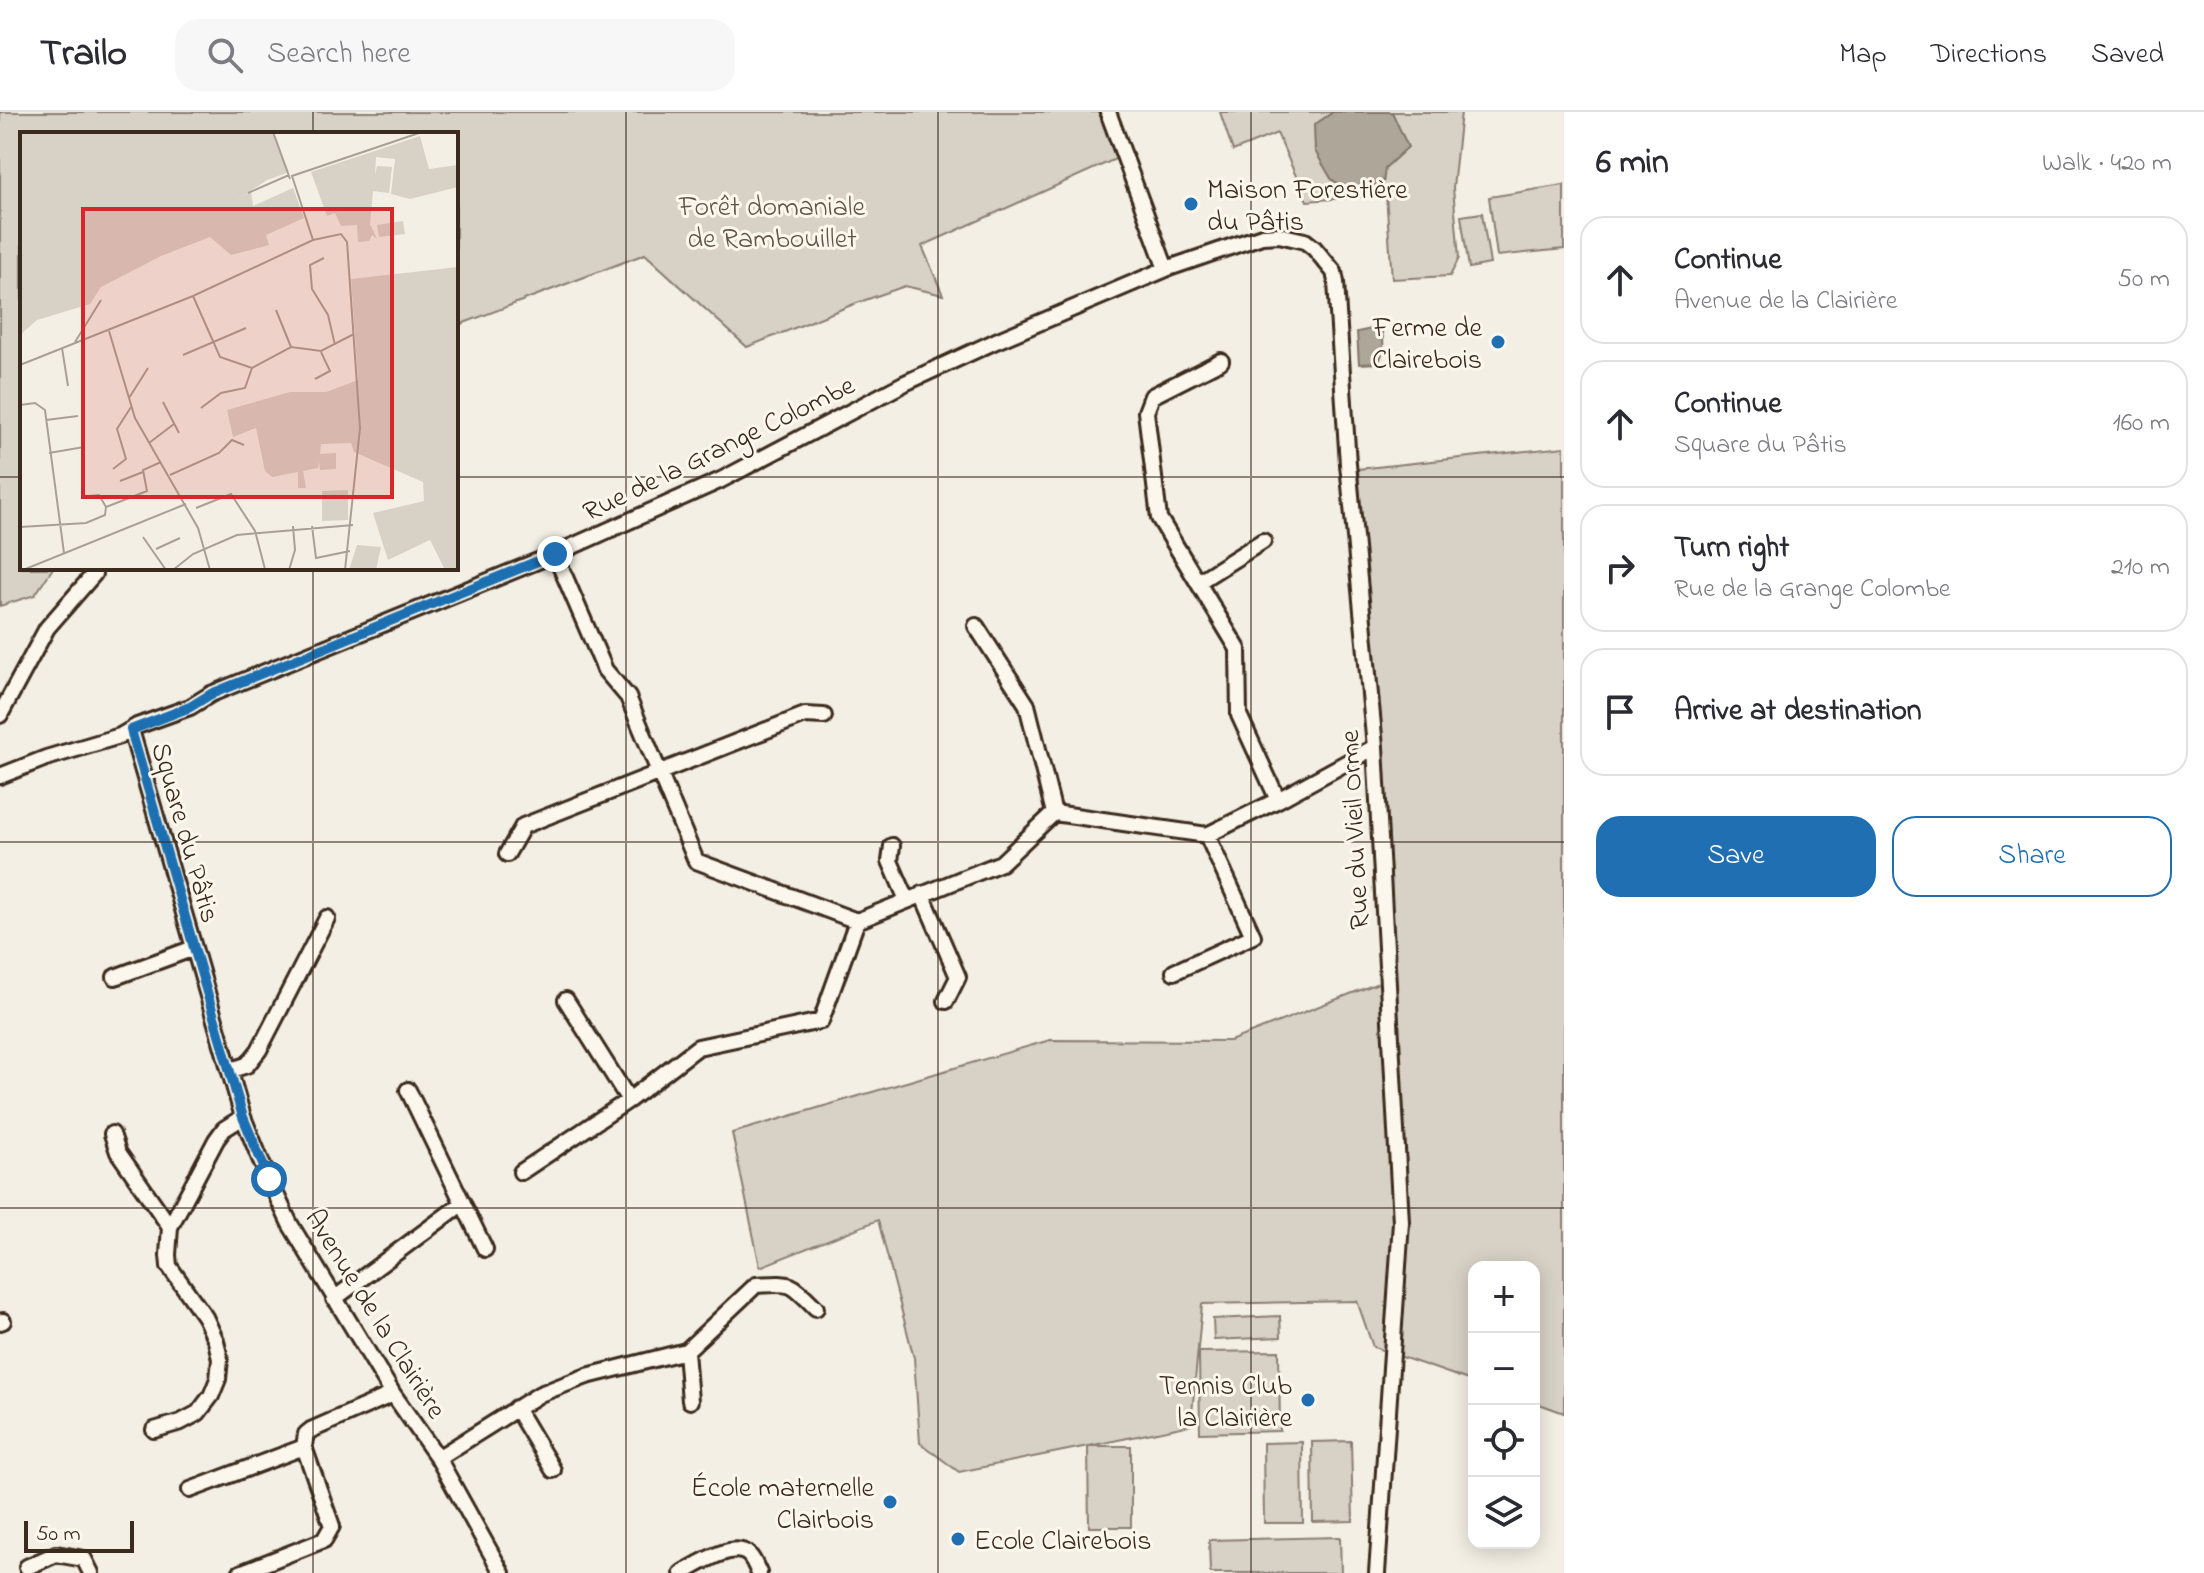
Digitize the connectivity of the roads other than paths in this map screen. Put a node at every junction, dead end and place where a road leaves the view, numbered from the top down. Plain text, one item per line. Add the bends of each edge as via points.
1 (1108, 112) edge
2 (1166, 269) junction
3 (1221, 361) dead end
4 (1263, 541) dead end
5 (555, 554) junction
6 (94, 574) dead end
7 (1198, 582) junction
8 (976, 626) dead end
9 (0, 715) edge
10 (824, 716) dead end
11 (131, 730) junction
12 (1375, 747) junction
13 (658, 772) junction
14 (0, 776) edge
15 (1278, 800) junction
16 (1054, 813) junction
17 (1207, 835) junction
18 (892, 846) dead end
19 (507, 854) dead end
20 (922, 894) junction
21 (907, 900) junction
22 (327, 918) dead end
23 (857, 921) junction
24 (194, 948) junction
25 (1174, 972) dead end
26 (115, 977) dead end
27 (566, 1000) dead end
28 (946, 1001) dead end
29 (231, 1070) junction
30 (408, 1090) dead end
31 (629, 1100) junction
32 (243, 1117) junction
33 (112, 1134) dead end
34 (521, 1172) dead end
35 (463, 1203) junction
36 (170, 1227) junction
37 (485, 1249) dead end
38 (334, 1299) junction
39 (816, 1308) dead end
40 (686, 1351) junction
41 (393, 1394) junction
42 (690, 1401) dead end
43 (516, 1408) junction
44 (154, 1430) dead end
45 (304, 1447) junction
46 (438, 1458) junction
47 (553, 1470) dead end
48 (190, 1490) dead end
49 (27, 1567) dead end
50 (91, 1573) edge
51 (240, 1573) edge
52 (502, 1573) edge
53 (682, 1573) edge
54 (759, 1573) edge
55 (1377, 1573) edge

1 - 2 street
2 - 5 street, Rue de la Grange Colombe via 933,370 721,480
2 - 12 street, Rue du Vieil Orme via 1279,235 1305,241 1334,272
3 - 7 street via 1152,396 1146,412 1159,518
4 - 7 street
5 - 11 street, Rue de la Grange Colombe
5 - 13 street via 605,670 628,697
6 - 9 street via 47,628
7 - 15 street via 1238,649 1239,715
8 - 16 street via 1027,705
10 - 13 street via 805,715
11 - 14 street, Rue de la Grange Colombe
11 - 24 street, Square du Pâtis
12 - 15 street
12 - 55 street, Rue du Vieil Orme via 1401,1222
13 - 19 street via 523,826
13 - 23 street via 696,861
15 - 17 street
16 - 17 street
16 - 20 street via 1001,863
17 - 25 street via 1253,936
18 - 21 street via 890,861
20 - 21 street
20 - 28 street via 958,977
21 - 23 street
22 - 29 street via 259,1050 247,1065
23 - 31 street via 821,1021 698,1047
24 - 26 street, Square du Pâtis
24 - 29 street, Square du Pâtis
27 - 31 street
29 - 32 street, Avenue de la Clairière
30 - 35 street
31 - 34 street
32 - 36 street via 216,1140
32 - 38 street, Avenue de la Clairière via 290,1224
33 - 36 street via 118,1152
35 - 37 street
35 - 38 street
36 - 44 street via 169,1266 205,1317 220,1359 218,1379 198,1413
38 - 41 street, Avenue de la Clairière
39 - 40 street via 788,1283 756,1285
40 - 42 street
40 - 43 street via 587,1376
41 - 45 street via 311,1430
41 - 46 street, Avenue de la Clairière
43 - 46 street
43 - 47 street
45 - 48 street
45 - 51 street via 332,1526 324,1540
46 - 52 street, Avenue de la Clairière
49 - 50 street via 56,1554 84,1559
53 - 54 street via 734,1549 749,1555

